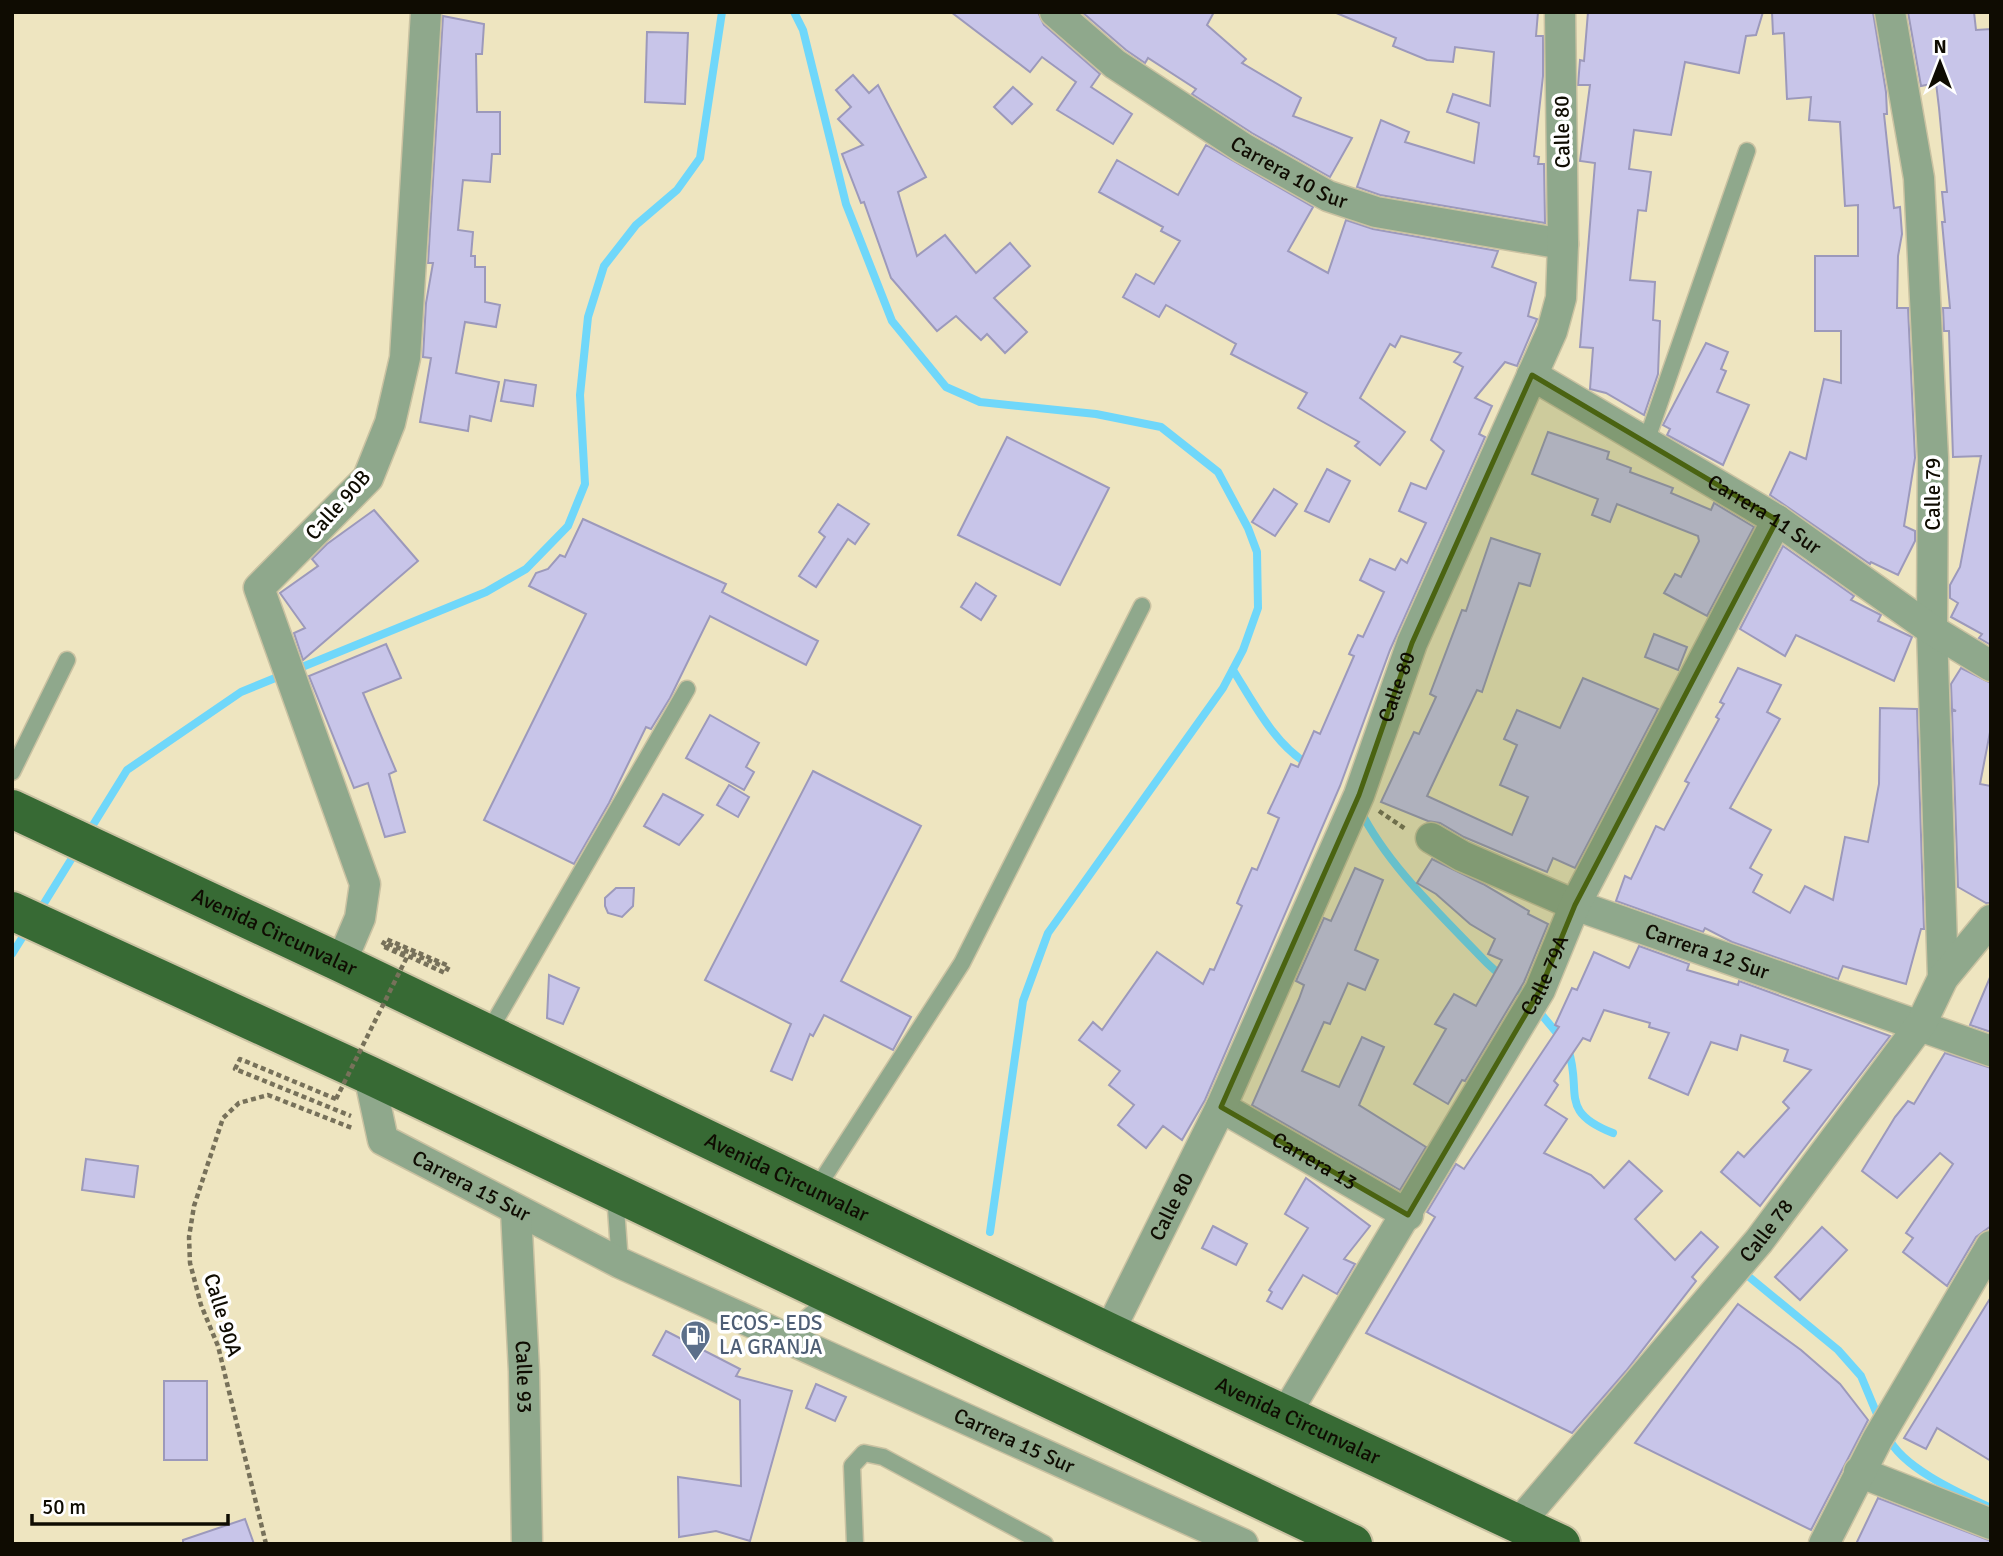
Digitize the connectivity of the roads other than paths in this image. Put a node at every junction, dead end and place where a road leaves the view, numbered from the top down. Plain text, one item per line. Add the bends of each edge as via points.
1 (426, 12) edge
2 (1055, 12) edge
3 (1560, 12) edge
4 (1890, 12) edge
5 (1747, 152) dead end
6 (1563, 244) junction
7 (1532, 375) junction
8 (1646, 442) junction
9 (1777, 520) junction
10 (1142, 606) dead end
11 (1933, 629) junction
12 (67, 660) dead end
13 (1991, 666) edge
14 (687, 689) dead end
15 (12, 772) edge
16 (19, 813) edge
17 (1431, 838) road end
18 (1575, 905) junction
19 (12, 911) edge
20 (1991, 920) edge
21 (341, 963) junction
22 (1943, 978) junction
23 (1921, 1024) junction
24 (488, 1033) junction
25 (1991, 1051) edge
26 (369, 1075) junction
27 (1221, 1107) junction
28 (816, 1191) junction
29 (615, 1193) junction
30 (516, 1211) junction
31 (1408, 1215) junction
32 (1991, 1246) edge
33 (620, 1263) junction
34 (833, 1296) junction
35 (1109, 1332) junction
36 (786, 1336) junction
37 (1285, 1415) junction
38 (1859, 1472) junction
39 (1519, 1523) junction
40 (1991, 1524) edge
41 (527, 1544) edge
42 (855, 1544) edge
43 (1045, 1544) edge
44 (1243, 1544) edge
45 (1353, 1544) edge
46 (1561, 1544) edge
47 (1824, 1544) edge

1 - 21 street, Calle 90B via 405,358 390,423 368,478 259,588 365,884 360,918
2 - 6 street, Carrera 10 Sur via 1115,64 1243,148 1328,196 1376,212
3 - 6 street, Calle 80
4 - 11 street, Calle 79 via 1919,178 1933,458
5 - 8 lane
6 - 7 street, Calle 80 via 1561,298
7 - 8 street, Carrera 11 Sur
7 - 27 street, Calle 80 via 1412,643 1355,804
8 - 9 street, Carrera 11 Sur
9 - 11 street, Carrera 11 Sur
9 - 18 street, Calle 79A
10 - 28 lane via 962,964
11 - 13 street, Carrera 11 Sur
11 - 22 street, Calle 79
12 - 15 lane
14 - 24 lane
16 - 21 highway, Avenida Circunvalar
17 - 18 street, Carrera 12 Sur
18 - 23 street, Carrera 12 Sur
18 - 31 street, Calle 79A via 1533,1001
19 - 26 highway
20 - 22 street, Calle 78
21 - 24 highway, Avenida Circunvalar
22 - 23 street, Calle 78
23 - 25 street, Carrera 12 Sur
23 - 39 street, Calle 78 via 1759,1241
24 - 28 highway, Avenida Circunvalar
26 - 29 highway
26 - 30 street, Carrera 15 Sur via 382,1134
27 - 31 street, Carrera 13
27 - 35 street, Calle 80
28 - 35 highway, Avenida Circunvalar
29 - 33 lane
29 - 34 highway
30 - 33 street, Carrera 15 Sur
30 - 41 street, Calle 93
31 - 37 street, Calle 79A
32 - 38 street
33 - 36 street, Carrera 15 Sur
34 - 36 lane
34 - 45 highway
35 - 37 highway, Avenida Circunvalar
36 - 44 street, Carrera 15 Sur
37 - 39 highway, Avenida Circunvalar
38 - 40 street
38 - 47 street
39 - 46 highway, Avenida Circunvalar
42 - 43 lane via 852,1466 864,1453 883,1457

